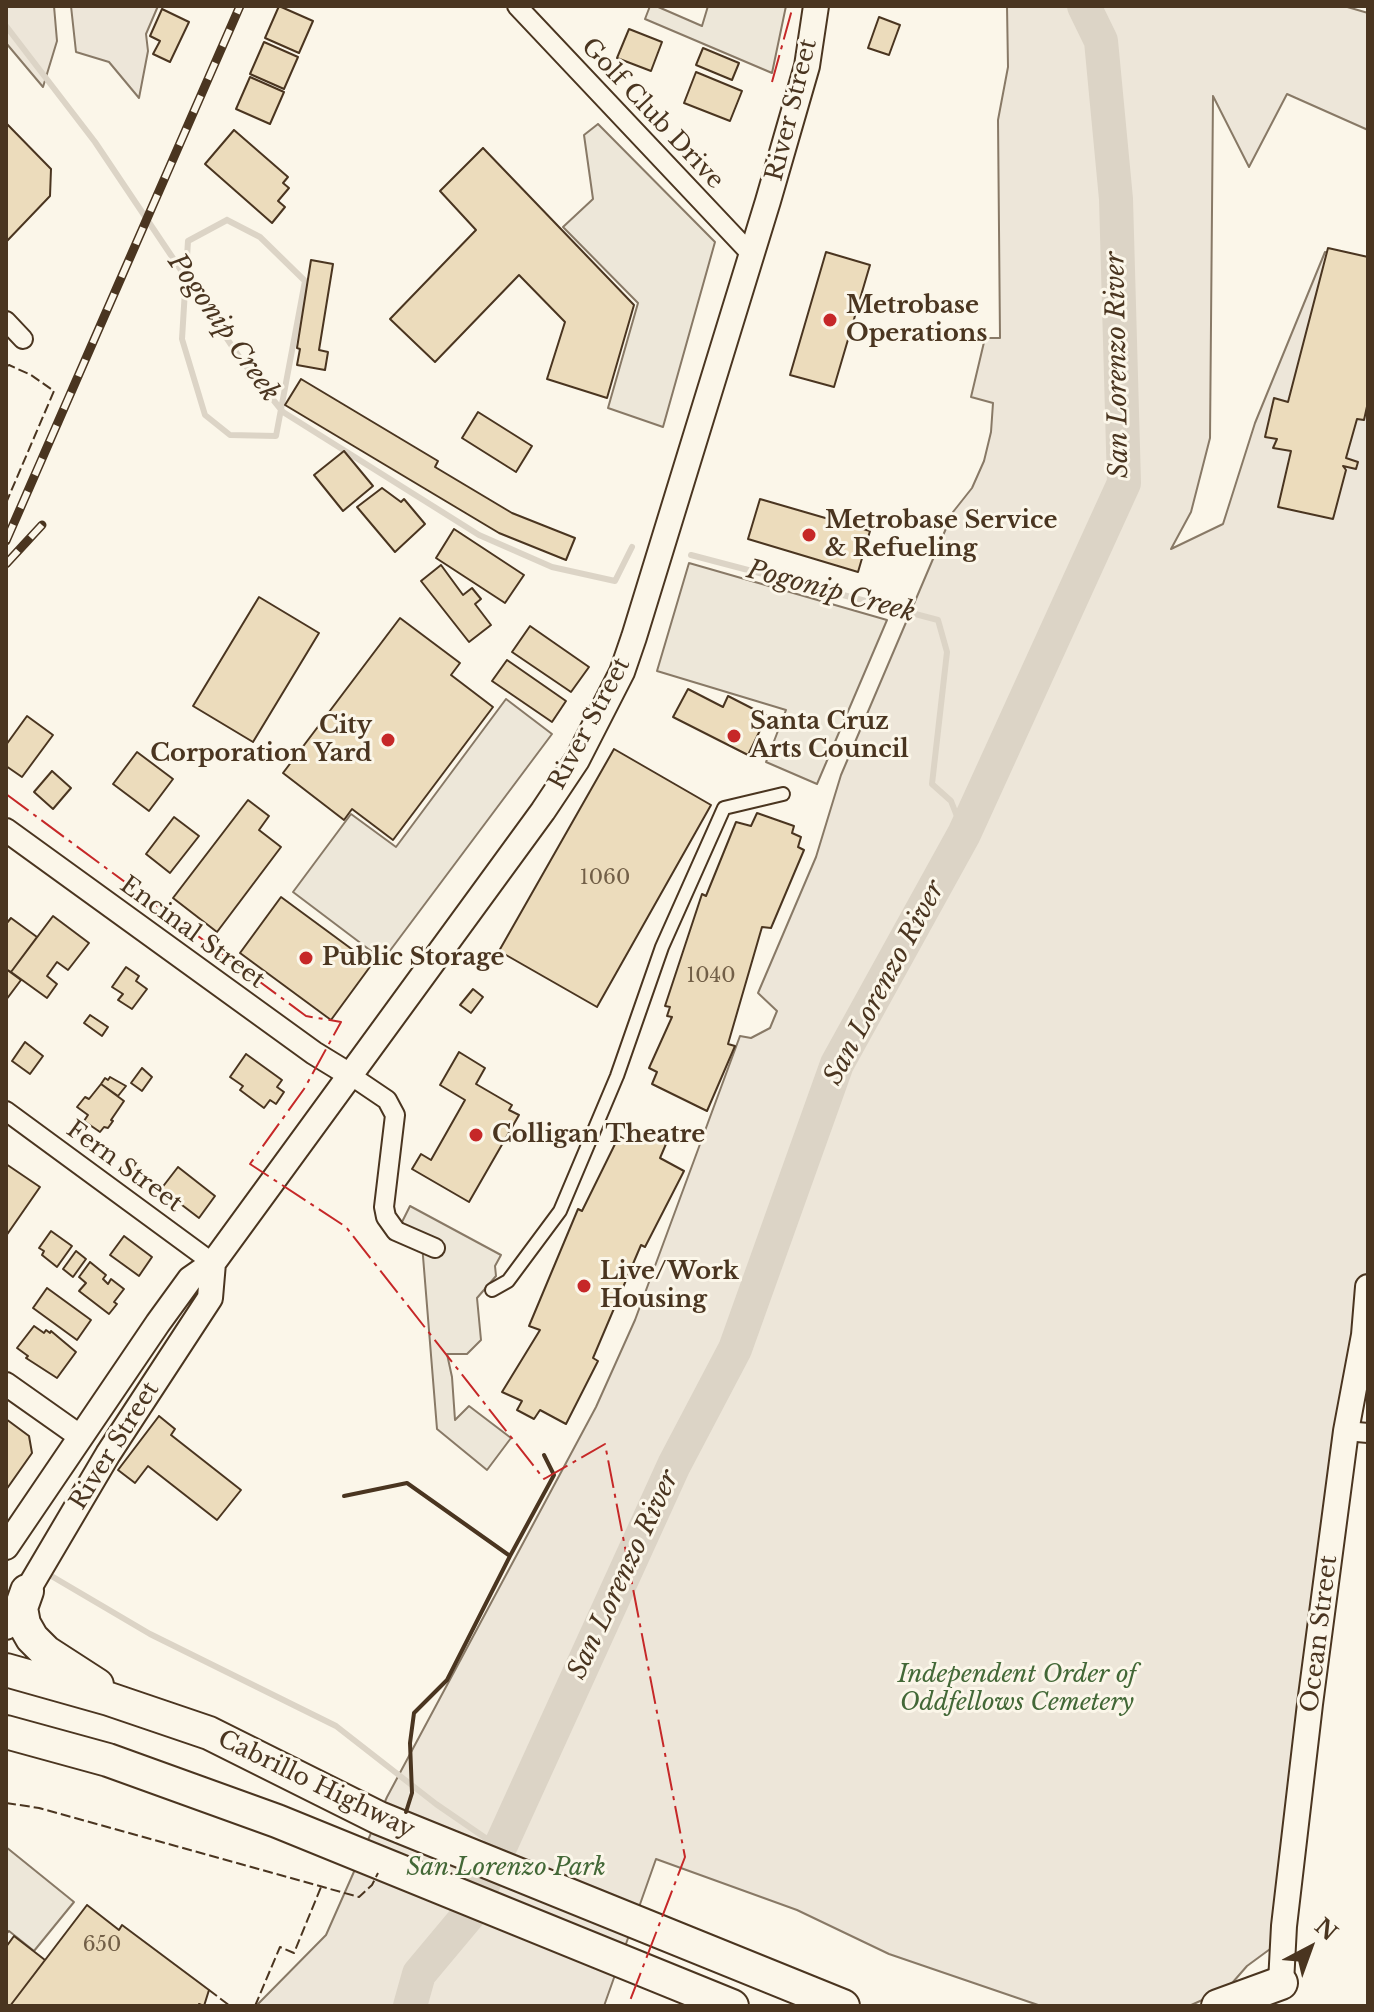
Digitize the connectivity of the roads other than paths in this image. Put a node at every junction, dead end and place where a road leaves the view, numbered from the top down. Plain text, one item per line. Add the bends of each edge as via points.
1 (517, 6) edge
2 (816, 6) edge
3 (752, 255) junction
4 (6, 321) edge
5 (23, 339) dead end
6 (783, 794) dead end
7 (6, 830) edge
8 (350, 1075) junction
9 (6, 1111) edge
10 (435, 1248) dead end
11 (213, 1263) junction
12 (1368, 1287) edge
13 (492, 1290) dead end
14 (6, 1384) edge
15 (1357, 1432) edge
16 (81, 1437) junction
17 (6, 1547) edge
18 (27, 1591) junction
19 (6, 1627) edge
20 (6, 1670) edge
21 (130, 1705) junction
22 (6, 1732) edge
23 (567, 1939) junction
24 (765, 1974) junction
25 (1281, 1983) joint
26 (686, 2006) edge
27 (732, 2006) edge
28 (843, 2006) edge
29 (864, 2006) edge
30 (1218, 2006) edge

1 - 3 street, Golf Club Drive
2 - 3 main road, River Street via 807,66
3 - 8 main road, River Street via 622,672 577,760 543,811
4 - 5 street
6 - 13 street via 724,808 662,947 617,1076 560,1211 508,1281
7 - 8 street, Encinal Street
8 - 10 street via 387,1100 395,1115 386,1217 396,1231
8 - 11 main road, River Street
9 - 11 street, Fern Street
11 - 16 main road, River Street via 190,1279
11 - 18 main road, River Street via 210,1298
12 - 15 main road, Ocean Street
14 - 16 street
15 - 25 main road, Ocean Street via 1310,1704
16 - 17 main road, River Street
18 - 19 main road, River Street
18 - 21 highway via 21,1608 32,1638
20 - 21 highway, Cabrillo Highway
21 - 24 highway, Cabrillo Highway via 228,1742 379,1818
22 - 23 highway, Cabrillo Highway via 141,1771 365,1855
23 - 26 highway
23 - 27 highway, Cabrillo Highway
24 - 28 highway, Cabrillo Highway
24 - 29 highway
25 - 30 highway

